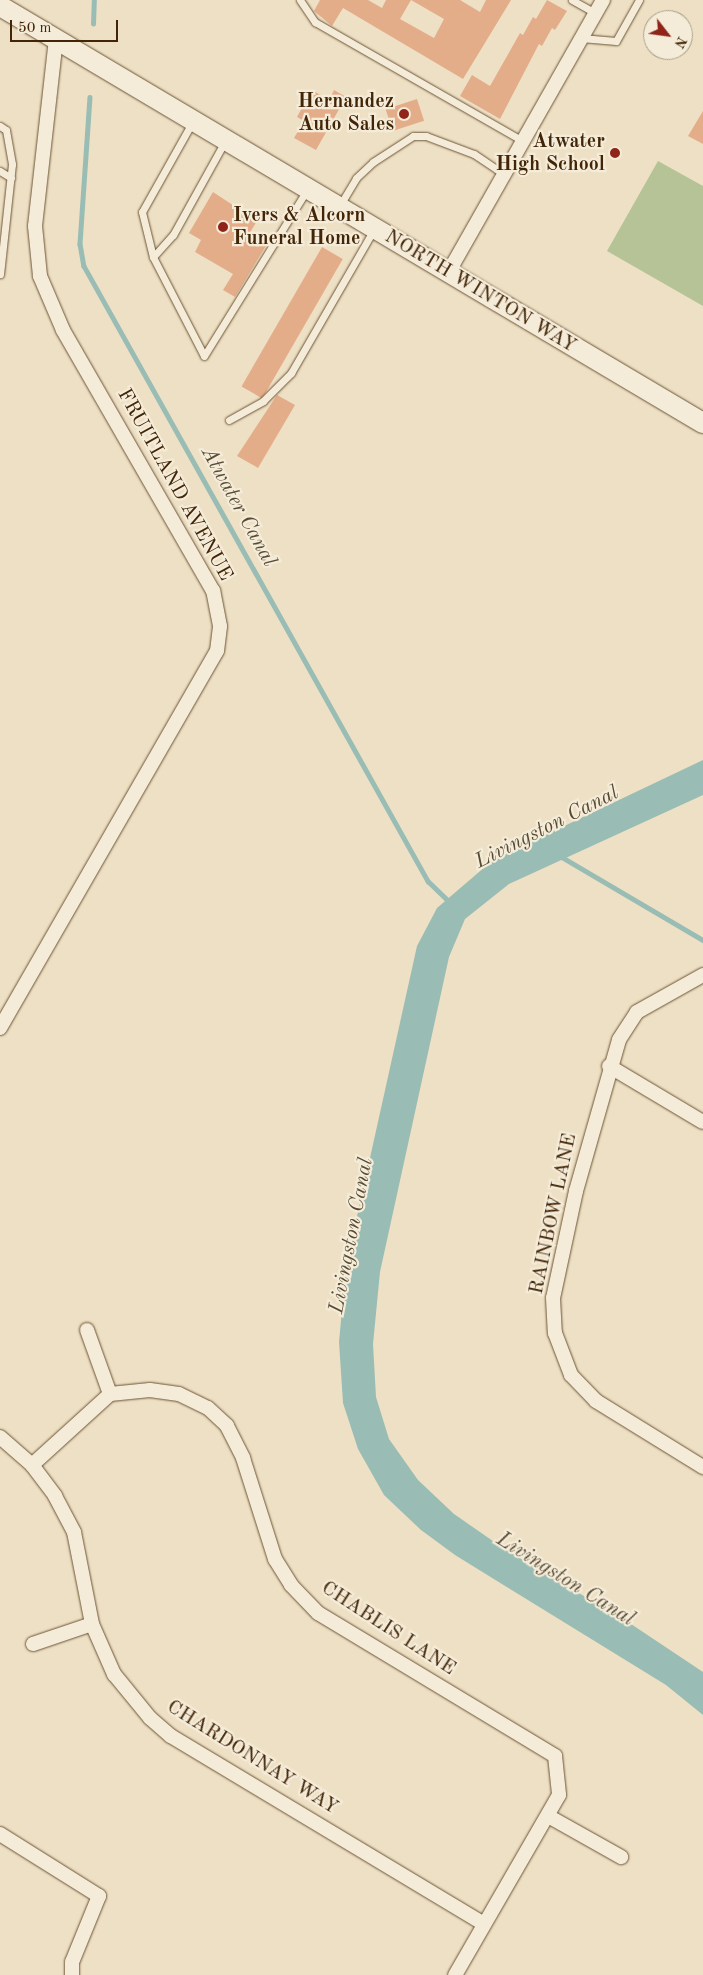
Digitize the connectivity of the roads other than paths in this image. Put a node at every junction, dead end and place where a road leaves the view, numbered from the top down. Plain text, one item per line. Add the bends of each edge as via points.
1 (300, 0) edge
2 (572, 0) edge
3 (602, 0) edge
4 (639, 0) edge
5 (0, 6) edge
6 (595, 13) junction
7 (581, 38) junction
8 (56, 39) junction
9 (193, 121) junction
10 (0, 126) edge
11 (225, 140) junction
12 (523, 141) junction
13 (0, 171) edge
14 (504, 174) junction
15 (11, 178) junction
16 (308, 189) junction
17 (339, 208) junction
18 (374, 229) junction
19 (153, 256) junction
20 (448, 273) junction
21 (0, 274) edge
22 (229, 420) dead end
23 (703, 423) edge
24 (703, 975) edge
25 (0, 1028) edge
26 (609, 1066) junction
27 (703, 1122) edge
28 (87, 1330) dead end
29 (110, 1394) junction
30 (0, 1437) edge
31 (32, 1465) junction
32 (703, 1468) edge
33 (92, 1624) junction
34 (33, 1644) dead end
35 (548, 1816) junction
36 (0, 1834) edge
37 (621, 1857) dead end
38 (484, 1924) junction
39 (72, 1975) edge
40 (455, 1975) edge

1 - 12 lane via 314,22
2 - 6 lane
3 - 6 street
4 - 7 lane via 616,41
5 - 8 main road, NORTH WINTON WAY
6 - 7 street
7 - 12 street
8 - 9 main road, NORTH WINTON WAY
8 - 25 street, FRUITLAND AVENUE via 35,226 40,276 63,330 213,591 220,626 216,651
9 - 11 main road, NORTH WINTON WAY
9 - 19 lane via 142,212
10 - 15 lane via 6,130
11 - 16 main road, NORTH WINTON WAY
11 - 19 lane via 173,235
12 - 14 street
13 - 15 lane
14 - 17 lane via 474,154 426,136 413,136 372,162 356,178
14 - 20 street
15 - 21 lane
16 - 17 main road, NORTH WINTON WAY
16 - 19 lane via 204,356
17 - 18 main road, NORTH WINTON WAY
18 - 20 main road, NORTH WINTON WAY
18 - 22 lane via 291,373 263,402
20 - 23 main road, NORTH WINTON WAY
24 - 26 street, RAINBOW LANE via 637,1012 619,1040
26 - 27 street
26 - 32 street, RAINBOW LANE via 553,1298 555,1333 571,1375 596,1402
28 - 29 street
29 - 31 street
29 - 35 street, CHABLIS LANE via 150,1390 179,1394 208,1408 226,1426 243,1458 275,1558 291,1585 318,1613 555,1756 560,1795
30 - 31 street, CHARDONNAY WAY
31 - 33 street, CHARDONNAY WAY via 55,1496 74,1532
33 - 34 street
33 - 38 street, CHARDONNAY WAY via 114,1674 150,1718 171,1736
35 - 37 street
35 - 38 street
36 - 39 street via 99,1896 72,1962
38 - 40 street

